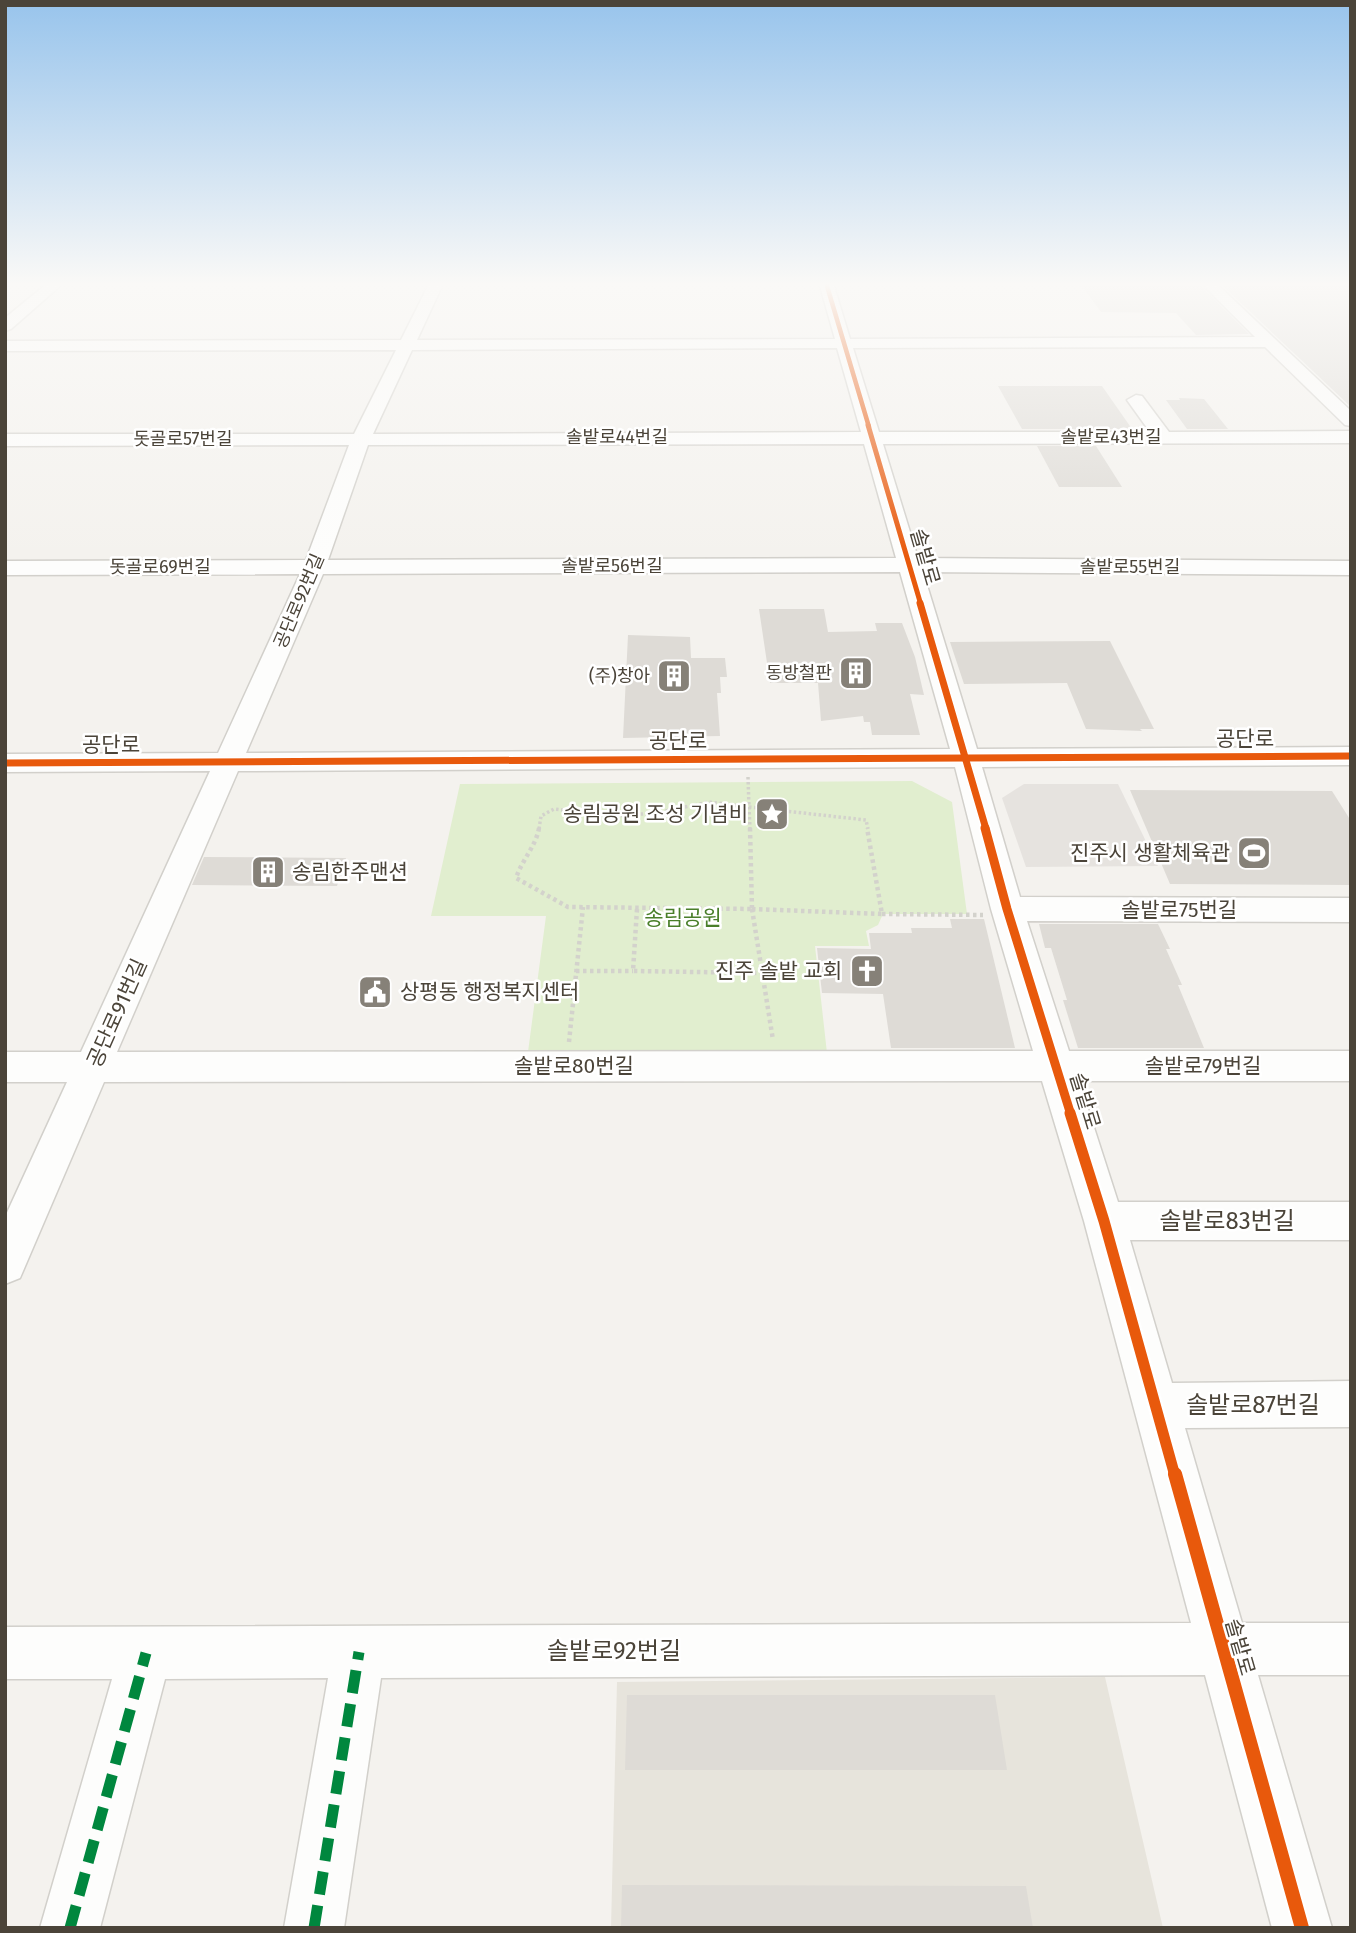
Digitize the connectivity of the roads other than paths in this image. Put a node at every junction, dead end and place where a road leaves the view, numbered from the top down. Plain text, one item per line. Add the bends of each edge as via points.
1 (391, 376) edge
2 (853, 376) edge
3 (1304, 376) edge
4 (1136, 400) dead end
5 (1351, 421) edge
6 (872, 436) junction
7 (1163, 437) junction
8 (1351, 437) edge
9 (362, 439) junction
10 (5, 440) edge
11 (909, 565) junction
12 (315, 566) junction
13 (5, 568) edge
14 (1351, 568) edge
15 (1351, 756) edge
16 (966, 757) junction
17 (229, 761) junction
18 (5, 763) edge
19 (1351, 910) edge
20 (1008, 912) junction
21 (1055, 1065) junction
22 (1351, 1066) edge
23 (5, 1067) edge
24 (93, 1067) junction
25 (1104, 1221) junction
26 (1351, 1221) edge
27 (5, 1264) edge
28 (1351, 1404) edge
29 (1156, 1406) junction
30 (1222, 1649) junction
31 (1351, 1649) edge
32 (359, 1652) junction
33 (5, 1653) edge
34 (146, 1653) junction
35 (70, 1928) edge
36 (314, 1928) edge
37 (1302, 1928) edge

1 - 9 street, 공단로92번길
2 - 6 street, 솔밭로
3 - 5 street
4 - 7 street
6 - 7 street, 솔밭로43번길
6 - 9 street, 솔밭로44번길
6 - 11 street, 솔밭로
7 - 8 street, 솔밭로43번길
9 - 10 street, 돗골로57번길
9 - 12 street, 공단로92번길
11 - 12 street, 솔밭로56번길
11 - 14 street, 솔밭로55번길
11 - 16 street, 솔밭로
12 - 13 street, 돗골로69번길
12 - 17 street, 공단로92번길
15 - 16 street, 공단로
16 - 17 street, 공단로
16 - 20 street, 솔밭로
17 - 18 street, 공단로
17 - 24 street, 공단로91번길
19 - 20 street, 솔밭로75번길
20 - 21 street, 솔밭로
21 - 22 street, 솔밭로79번길
21 - 24 street, 솔밭로80번길
21 - 25 street, 솔밭로
23 - 24 street, 솔밭로80번길
24 - 27 street, 공단로91번길
25 - 26 street, 솔밭로83번길
25 - 29 street, 솔밭로
28 - 29 street, 솔밭로87번길
29 - 30 street, 솔밭로
30 - 31 street, 솔밭로92번길
30 - 32 street, 솔밭로92번길
30 - 37 street, 솔밭로
32 - 34 street, 솔밭로92번길
32 - 36 street
33 - 34 street, 솔밭로92번길
34 - 35 street

